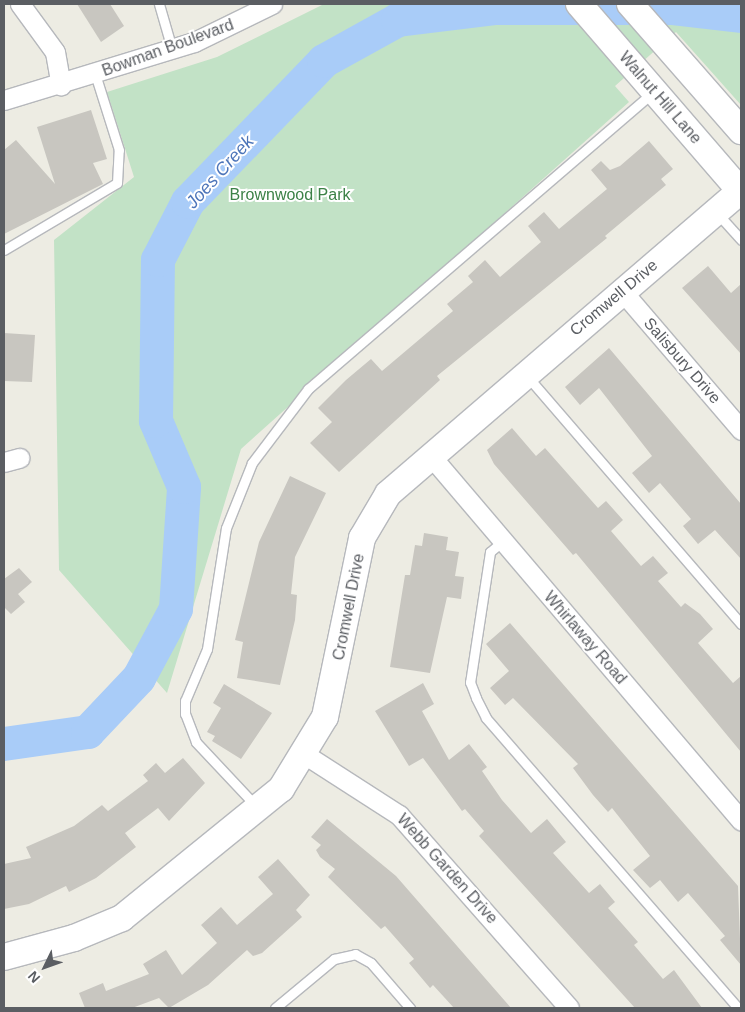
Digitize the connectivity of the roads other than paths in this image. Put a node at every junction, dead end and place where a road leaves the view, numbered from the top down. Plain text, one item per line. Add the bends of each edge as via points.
1 (20, 4) edge
2 (159, 4) edge
3 (272, 4) edge
4 (578, 4) edge
5 (630, 4) edge
6 (172, 49) junction
7 (95, 74) junction
8 (646, 82) junction
9 (61, 85) junction
10 (4, 100) edge
11 (741, 131) edge
12 (741, 191) edge
13 (716, 212) junction
14 (741, 240) edge
15 (4, 250) edge
16 (622, 291) junction
17 (525, 374) junction
18 (741, 430) edge
19 (430, 455) junction
20 (503, 541) junction
21 (741, 624) edge
22 (304, 754) junction
23 (260, 809) junction
24 (741, 820) edge
25 (4, 957) edge
26 (275, 1008) edge
27 (410, 1008) edge
28 (569, 1008) edge
29 (738, 1008) edge

1 - 9 street via 55,52
2 - 6 lane
3 - 6 street, Bowman Boulevard via 228,28
4 - 8 street, Walnut Hill Lane
5 - 11 street
6 - 7 street, Bowman Boulevard
7 - 9 street, Bowman Boulevard
7 - 15 lane via 119,150 117,183
8 - 12 street, Walnut Hill Lane
8 - 23 lane via 308,389 252,463 226,528 207,649 185,701 185,714 192,737
9 - 10 street, Bowman Boulevard
12 - 13 street, Cromwell Drive
13 - 14 lane
13 - 16 street, Cromwell Drive
16 - 17 street, Cromwell Drive
16 - 18 street, Salisbury Drive
17 - 19 street, Cromwell Drive
17 - 21 lane
19 - 20 street, Whirlaway Road
19 - 22 street, Cromwell Drive via 388,494 362,538 325,717
20 - 24 street, Whirlaway Road
20 - 29 lane via 490,552 470,682 486,718
22 - 23 street, Cromwell Drive via 281,789
22 - 28 street, Webb Garden Drive via 399,815
23 - 25 street, Cromwell Drive via 122,918 74,938
26 - 27 lane via 334,959 355,954 371,963

